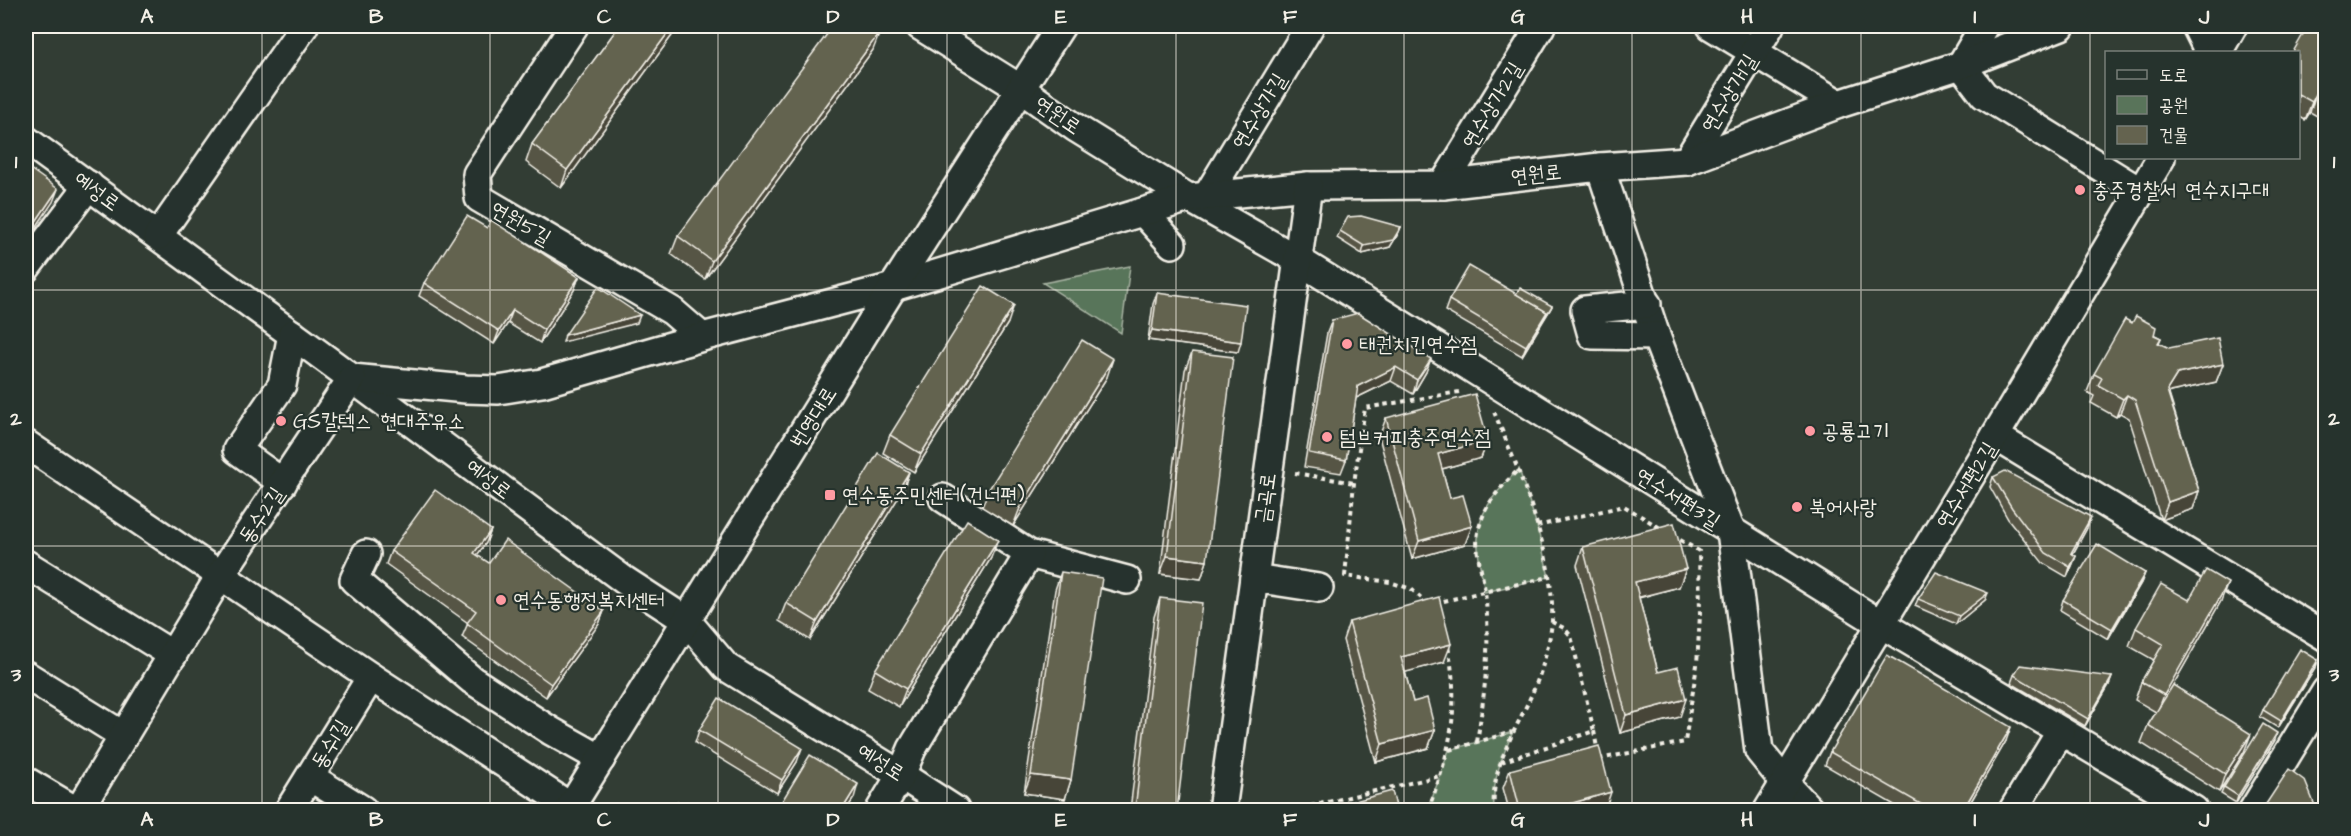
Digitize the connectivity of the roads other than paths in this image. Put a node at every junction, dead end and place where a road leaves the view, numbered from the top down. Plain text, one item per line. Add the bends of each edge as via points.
1 (304, 26) edge
2 (574, 26) edge
3 (920, 26) edge
4 (1061, 26) edge
5 (1310, 26) edge
6 (1541, 26) edge
7 (1712, 26) edge
8 (1770, 26) edge
9 (1984, 26) edge
10 (2061, 26) edge
11 (2196, 26) edge
12 (2233, 26) edge
13 (1755, 51) junction
14 (2208, 51) edge
15 (2219, 51) edge
16 (1960, 65) junction
17 (1020, 89) junction
18 (1839, 104) junction
19 (26, 140) edge
20 (2160, 159) edge
21 (1687, 161) junction
22 (1600, 167) junction
23 (89, 185) junction
24 (1443, 185) junction
25 (1308, 186) junction
26 (2141, 192) junction
27 (1198, 197) junction
28 (1143, 212) junction
29 (158, 236) junction
30 (1172, 243) dead end
31 (1298, 260) junction
32 (26, 268) edge
33 (893, 287) junction
34 (1647, 304) junction
35 (292, 334) junction
36 (1656, 336) junction
37 (702, 337) junction
38 (352, 378) junction
39 (1995, 436) junction
40 (30, 456) edge
41 (282, 483) junction
42 (943, 498) dead end
43 (1731, 531) junction
44 (366, 554) dead end
45 (1029, 554) junction
46 (26, 564) edge
47 (220, 576) junction
48 (1254, 578) junction
49 (1127, 580) dead end
50 (1319, 588) dead end
51 (687, 621) junction
52 (1881, 624) junction
53 (2325, 637) edge
54 (173, 655) junction
55 (26, 675) edge
56 (371, 677) junction
57 (2325, 692) edge
58 (2061, 731) junction
59 (124, 736) junction
60 (601, 759) junction
61 (901, 775) junction
62 (310, 777) junction
63 (26, 781) edge
64 (1785, 783) junction
65 (570, 809) edge
66 (77, 810) edge
67 (289, 810) edge
68 (363, 810) edge
69 (880, 810) edge
70 (955, 810) edge
71 (1222, 810) edge
72 (1768, 810) edge
73 (1810, 810) edge
74 (2013, 810) edge
75 (2194, 810) edge
76 (2253, 810) edge

1 - 29 street
2 - 37 street, 연원5길 via 477,174 479,198 672,311
3 - 17 street, 연원로
4 - 17 street, 번영대로
5 - 27 street, 연수상가길
6 - 24 street, 연수상가2길
7 - 13 street
8 - 13 street, 연수상가1길
9 - 16 street
10 - 16 street, 연원로
11 - 14 street
12 - 15 street
13 - 18 street
13 - 21 street, 연수상가1길
16 - 18 street, 연원로
16 - 26 street via 1984,95
17 - 27 street, 연원로 via 1076,128
17 - 33 street, 번영대로
18 - 21 street, 연원로
19 - 23 street, 예성로
20 - 26 street, 연수서편2길
21 - 22 street, 연원로
22 - 24 street, 연원로
22 - 34 street
23 - 29 street, 예성로
23 - 32 street
24 - 25 street, 연원로
25 - 27 street, 연원로
25 - 31 street, 금곡로
26 - 39 street, 연수서편2길
27 - 28 street
27 - 31 street, 연수서편3길
28 - 30 street
28 - 33 street
29 - 35 street, 예성로
31 - 43 street, 연수서편3길
31 - 48 street, 금곡로
33 - 37 street
33 - 51 street, 번영대로
34 - 36 street
34 - 36 street via 1585,310 1592,335
35 - 38 street, 예성로
35 - 41 street via 282,385 237,450
36 - 43 street
37 - 38 street via 542,383 498,390
38 - 41 street, 동수2길
38 - 51 street, 예성로 via 624,580
39 - 52 street, 연수서편2길
39 - 53 street
40 - 47 street
41 - 47 street, 동수2길
42 - 45 street
43 - 52 street, 연수서편3길
43 - 64 street via 1759,751
44 - 60 street via 354,580 472,680
45 - 49 street
45 - 61 street via 912,749
46 - 54 street
47 - 54 street, 동수2길
47 - 56 street
48 - 50 street
48 - 71 street, 금곡로
51 - 60 street, 번영대로
51 - 61 street, 예성로 via 726,667
52 - 58 street, 연수서편3길
52 - 64 street, 연수서편2길
54 - 59 street, 동수2길
55 - 59 street
56 - 62 street, 동수1길
56 - 65 street
57 - 76 street
58 - 74 street
58 - 75 street, 연수서편3길
59 - 66 street, 동수2길
60 - 65 street, 번영대로
61 - 69 street
61 - 70 street, 예성로
62 - 67 street, 동수1길
62 - 68 street
63 - 66 street, 동수2길
64 - 72 street, 연수서편2길
64 - 73 street

